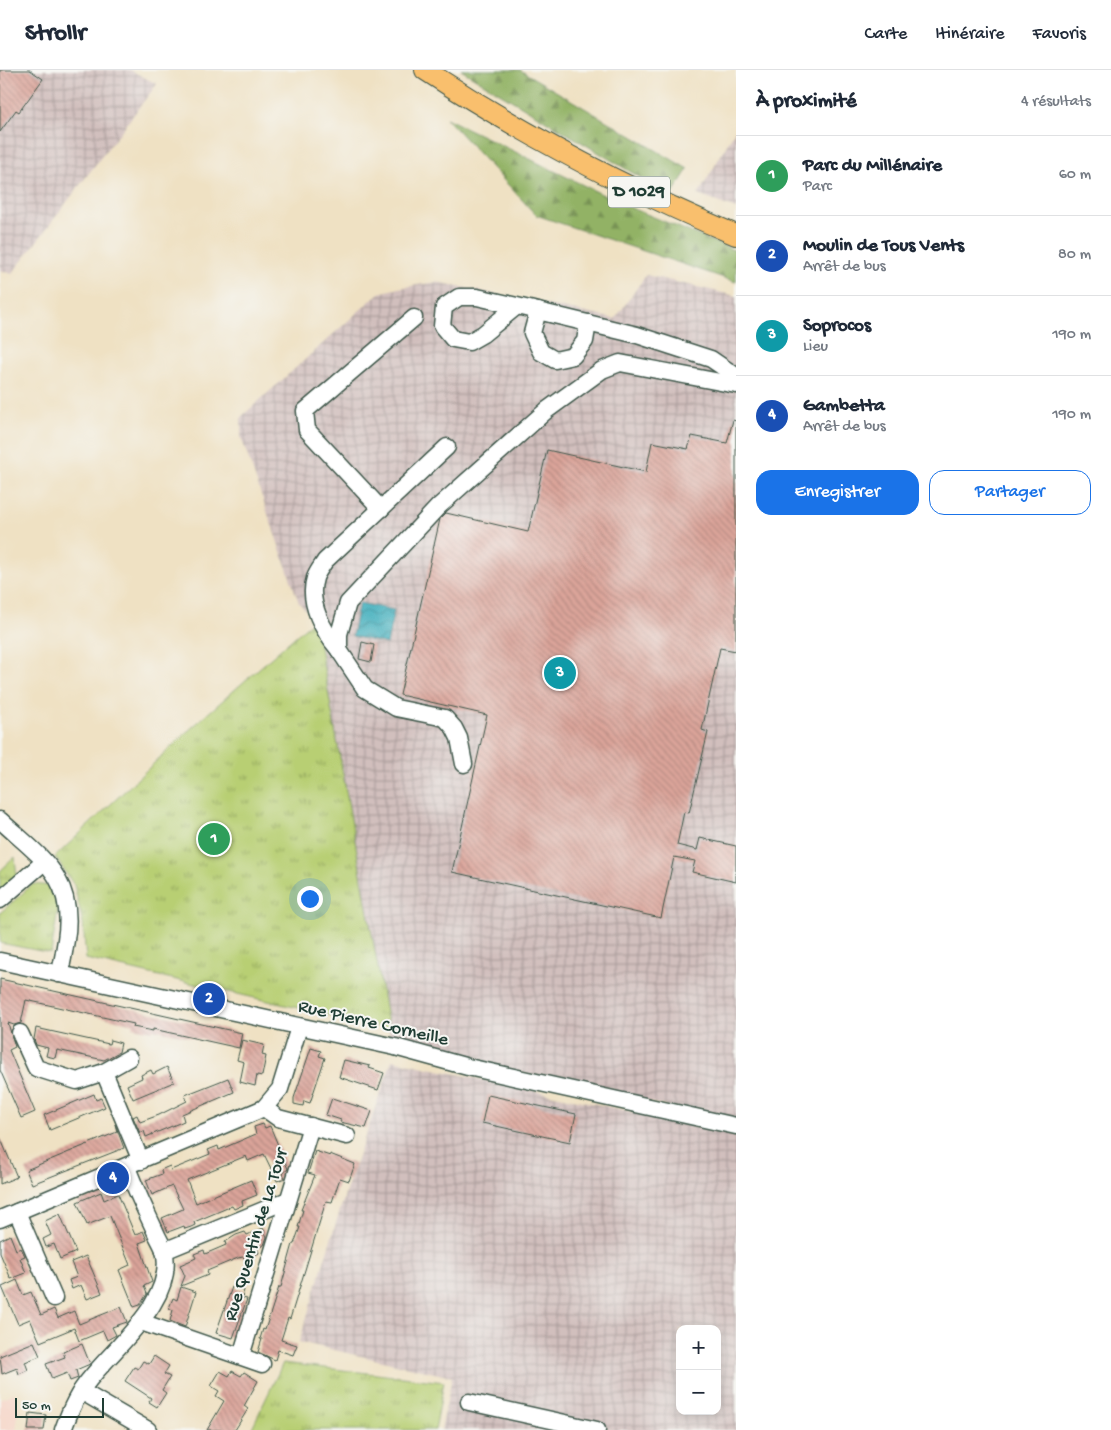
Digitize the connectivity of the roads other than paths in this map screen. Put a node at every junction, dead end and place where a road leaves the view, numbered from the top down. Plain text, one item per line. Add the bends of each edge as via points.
1 (425, 70) edge
2 (736, 235) edge
3 (517, 306) dead end
4 (538, 311) junction
5 (414, 318) dead end
6 (588, 323) junction
7 (736, 376) edge
8 (736, 385) edge
9 (447, 447) dead end
10 (381, 509) junction
11 (339, 650) junction
12 (464, 764) dead end
13 (0, 820) edge
14 (44, 862) junction
15 (0, 900) edge
16 (0, 961) edge
17 (59, 974) junction
18 (299, 1027) junction
19 (20, 1033) dead end
20 (129, 1058) dead end
21 (104, 1072) junction
22 (264, 1108) junction
23 (311, 1126) junction
24 (736, 1126) edge
25 (347, 1136) dead end
26 (134, 1164) junction
27 (288, 1200) junction
28 (17, 1212) junction
29 (0, 1219) edge
30 (164, 1250) junction
31 (54, 1298) dead end
32 (141, 1322) junction
33 (241, 1356) junction
34 (262, 1364) dead end
35 (82, 1391) junction
36 (469, 1402) dead end
37 (63, 1430) edge
38 (148, 1430) edge
39 (598, 1430) edge

1 - 2 main road, D 1029 via 464,96 593,169
3 - 4 street
4 - 6 street
4 - 6 street via 532,333 541,352 555,360 573,356 585,341
5 - 10 street via 305,411 307,430
6 - 7 street via 638,335 711,359
8 - 11 street via 620,363 602,370 547,410 438,507 359,590 348,603 343,617
9 - 10 street
10 - 11 street via 325,561 315,578 314,599 323,630
11 - 12 street via 365,688 380,698 396,708 445,718 459,738
13 - 14 street
14 - 15 street
14 - 17 street via 60,880 68,906
16 - 17 street, Rue Pierre Corneille
17 - 18 street, Rue Pierre Corneille
18 - 22 street via 280,1089
18 - 24 street, Rue Pierre Corneille
19 - 21 street via 36,1068 77,1082
20 - 21 street
21 - 26 street
22 - 23 street via 278,1118
22 - 26 street
23 - 25 street
23 - 27 street, Rue Quentin de La Tour
26 - 28 street
26 - 30 street
27 - 30 street
27 - 33 street, Rue Quentin de La Tour
28 - 29 street
28 - 31 street
30 - 32 street via 162,1285
32 - 33 street
32 - 35 street
33 - 34 street
35 - 37 street
35 - 38 street
36 - 39 street

